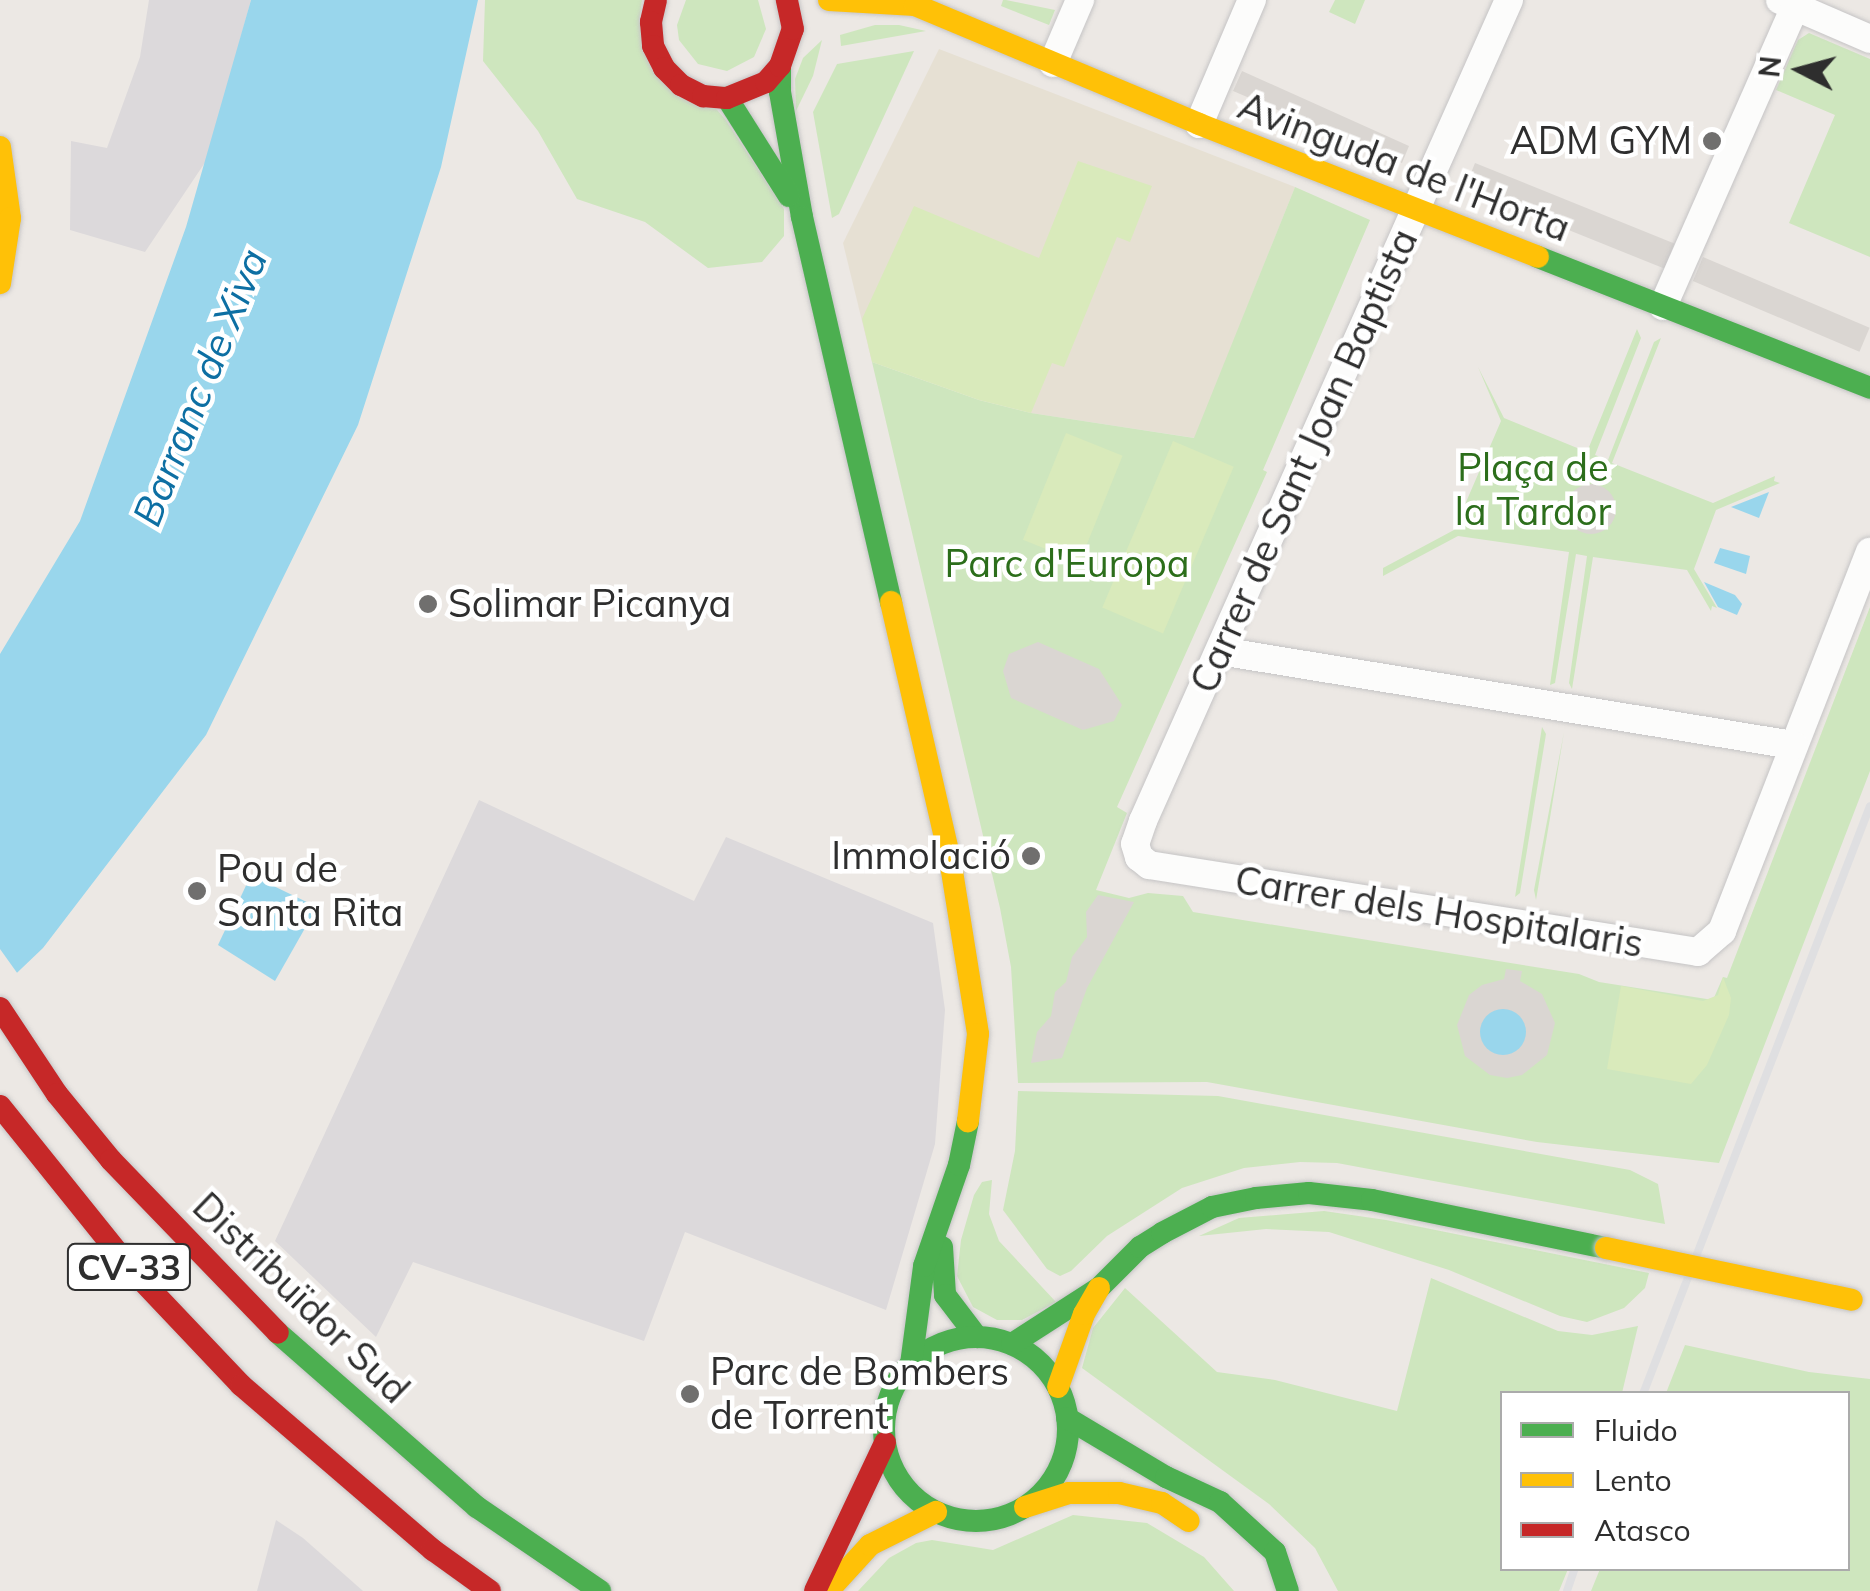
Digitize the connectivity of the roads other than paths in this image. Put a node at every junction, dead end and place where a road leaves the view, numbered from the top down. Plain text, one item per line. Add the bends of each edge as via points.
1 (656, 0) edge
2 (787, 0) edge
3 (1080, 0) edge
4 (1252, 0) edge
5 (1509, 0) edge
6 (1791, 2) edge
7 (916, 3) edge
8 (825, 18) edge
9 (1870, 39) edge
10 (785, 58) junction
11 (1053, 63) junction
12 (728, 98) junction
13 (1199, 124) junction
14 (0, 147) edge
15 (1417, 208) junction
16 (802, 216) junction
17 (0, 282) edge
18 (1664, 306) junction
19 (1870, 388) edge
20 (1870, 552) edge
21 (1220, 651) junction
22 (1793, 744) junction
23 (1149, 865) joint
24 (0, 1008) edge
25 (0, 1106) edge
26 (940, 1212) junction
27 (1099, 1288) junction
28 (1861, 1302) edge
29 (977, 1337) junction
30 (1012, 1344) junction
31 (910, 1364) junction
32 (1058, 1388) junction
33 (1067, 1418) junction
34 (884, 1443) junction
35 (1025, 1507) junction
36 (936, 1512) junction
37 (1206, 1532) dead end
38 (490, 1591) edge
39 (600, 1591) edge
40 (815, 1591) edge
41 (828, 1591) edge
42 (1288, 1591) edge

1 - 12 main road via 653,46 664,68 692,90
2 - 10 main road via 793,29
3 - 11 street
4 - 13 street
5 - 15 street, Carrer de Sant Joan Baptista
6 - 9 street
6 - 18 street
7 - 8 main road, Avinguda de l'Horta
7 - 11 main road, Avinguda de l'Horta
8 - 10 main road, Avinguda de l'Horta
10 - 12 main road, Avinguda de l'Horta via 766,82
10 - 16 main road via 780,92
11 - 13 main road, Avinguda de l'Horta
12 - 16 main road
13 - 15 main road, Avinguda de l'Horta
14 - 17 main road via 10,218
15 - 18 main road, Avinguda de l'Horta
15 - 21 street, Carrer de Sant Joan Baptista
16 - 26 main road via 972,972 978,1034 972,1106
18 - 19 main road, Avinguda de l'Horta
20 - 22 street
21 - 22 street
21 - 23 street, Carrer de Sant Joan Baptista via 1135,844
22 - 23 street, Carrer dels Hospitalaris via 1722,931 1698,952
24 - 39 main road, Distribuïdor Sud / CV-33 via 111,1160 273,1329 477,1507
25 - 38 main road, CV-33 via 130,1269 241,1385 432,1550
26 - 29 main road via 945,1295
26 - 31 main road via 924,1266
27 - 28 main road, bridge via 1140,1247 1212,1207 1309,1193 1372,1200
27 - 30 main road
27 - 32 main road
29 - 30 main road
29 - 31 main road via 930,1349
30 - 32 main road via 1046,1369
31 - 34 main road via 885,1414
32 - 33 main road
33 - 35 main road via 1058,1469
33 - 42 main road via 1220,1502 1275,1552
34 - 36 main road via 911,1495
34 - 40 main road
35 - 36 main road via 966,1521
35 - 37 main road via 1069,1493 1119,1493 1162,1503
36 - 41 main road via 870,1546

